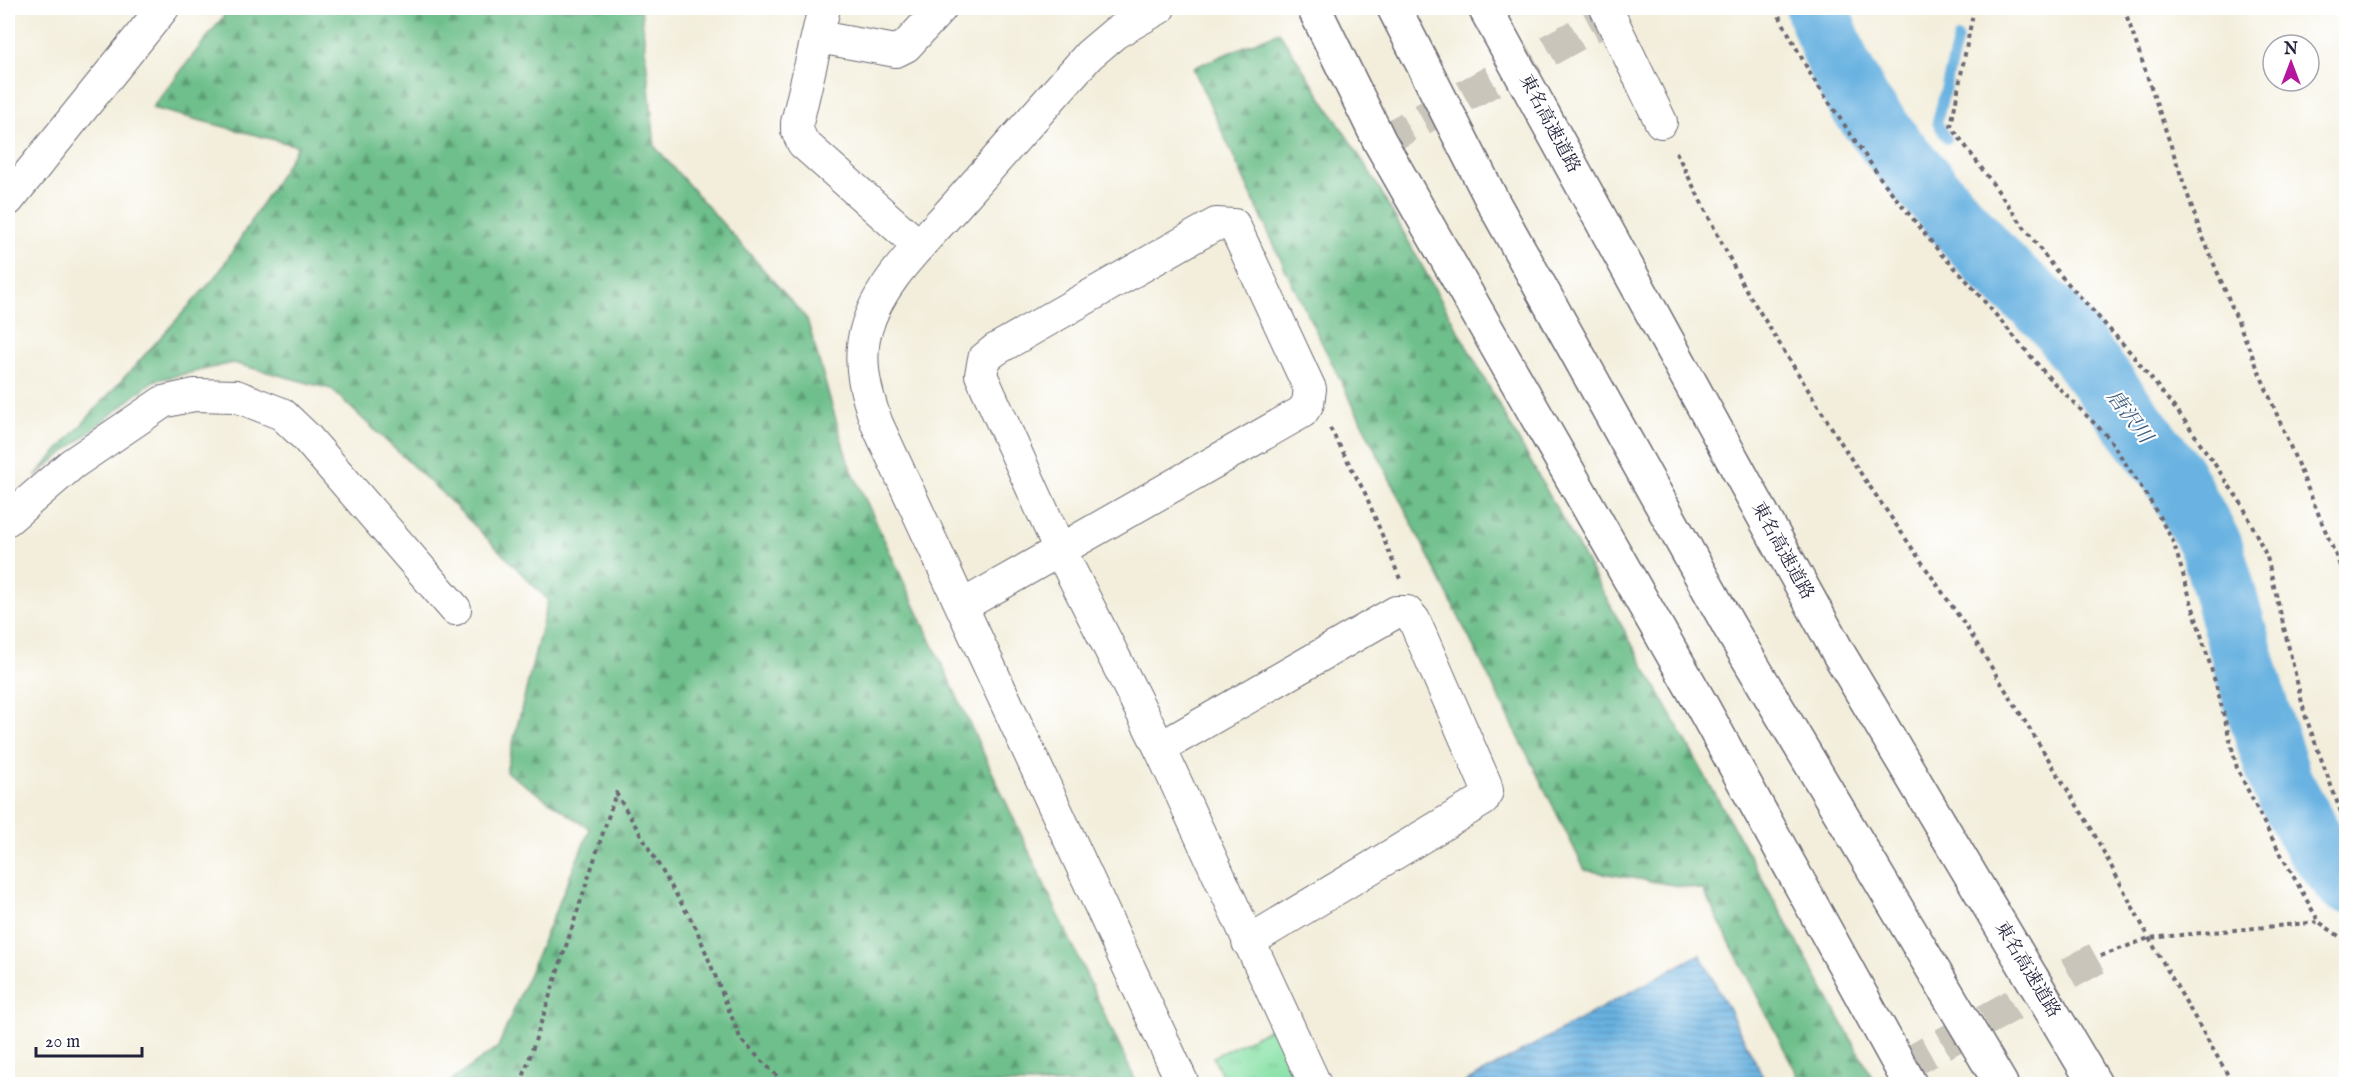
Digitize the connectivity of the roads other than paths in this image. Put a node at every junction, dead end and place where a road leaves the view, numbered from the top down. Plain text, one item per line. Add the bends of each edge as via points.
1 (163, 8) edge
2 (941, 8) edge
3 (1160, 8) edge
4 (1314, 8) edge
5 (1394, 8) edge
6 (1485, 8) edge
7 (1606, 8) edge
8 (821, 22) edge
9 (1661, 122) road end
10 (8, 200) edge
11 (919, 246) junction
12 (8, 519) edge
13 (1060, 550) junction
14 (962, 606) junction
15 (454, 609) dead end
16 (1160, 748) junction
17 (1248, 942) junction
18 (1183, 1084) edge
19 (1315, 1084) edge
20 (1910, 1084) edge
21 (2001, 1084) edge
22 (2096, 1084) edge

1 - 10 street
2 - 8 street via 906,46 896,51
3 - 11 street via 1115,33 1089,55
4 - 20 main road via 1380,142 1701,704
5 - 21 main road via 1493,202 1729,626
6 - 22 main road, 東名高速道路 via 1839,654
7 - 9 street
8 - 11 street via 797,123 799,135 803,143
11 - 14 street via 870,316 864,336 862,370 877,424
12 - 15 street via 72,464 164,402 194,394 236,396 282,414 299,430
13 - 13 street via 981,375 984,359 1216,224 1229,223 1236,227 1310,389 1308,403 1302,412
13 - 14 street
13 - 16 street
14 - 18 street
16 - 17 street
16 - 17 street via 1396,612 1407,612 1414,620 1485,783 1483,800
17 - 19 street

